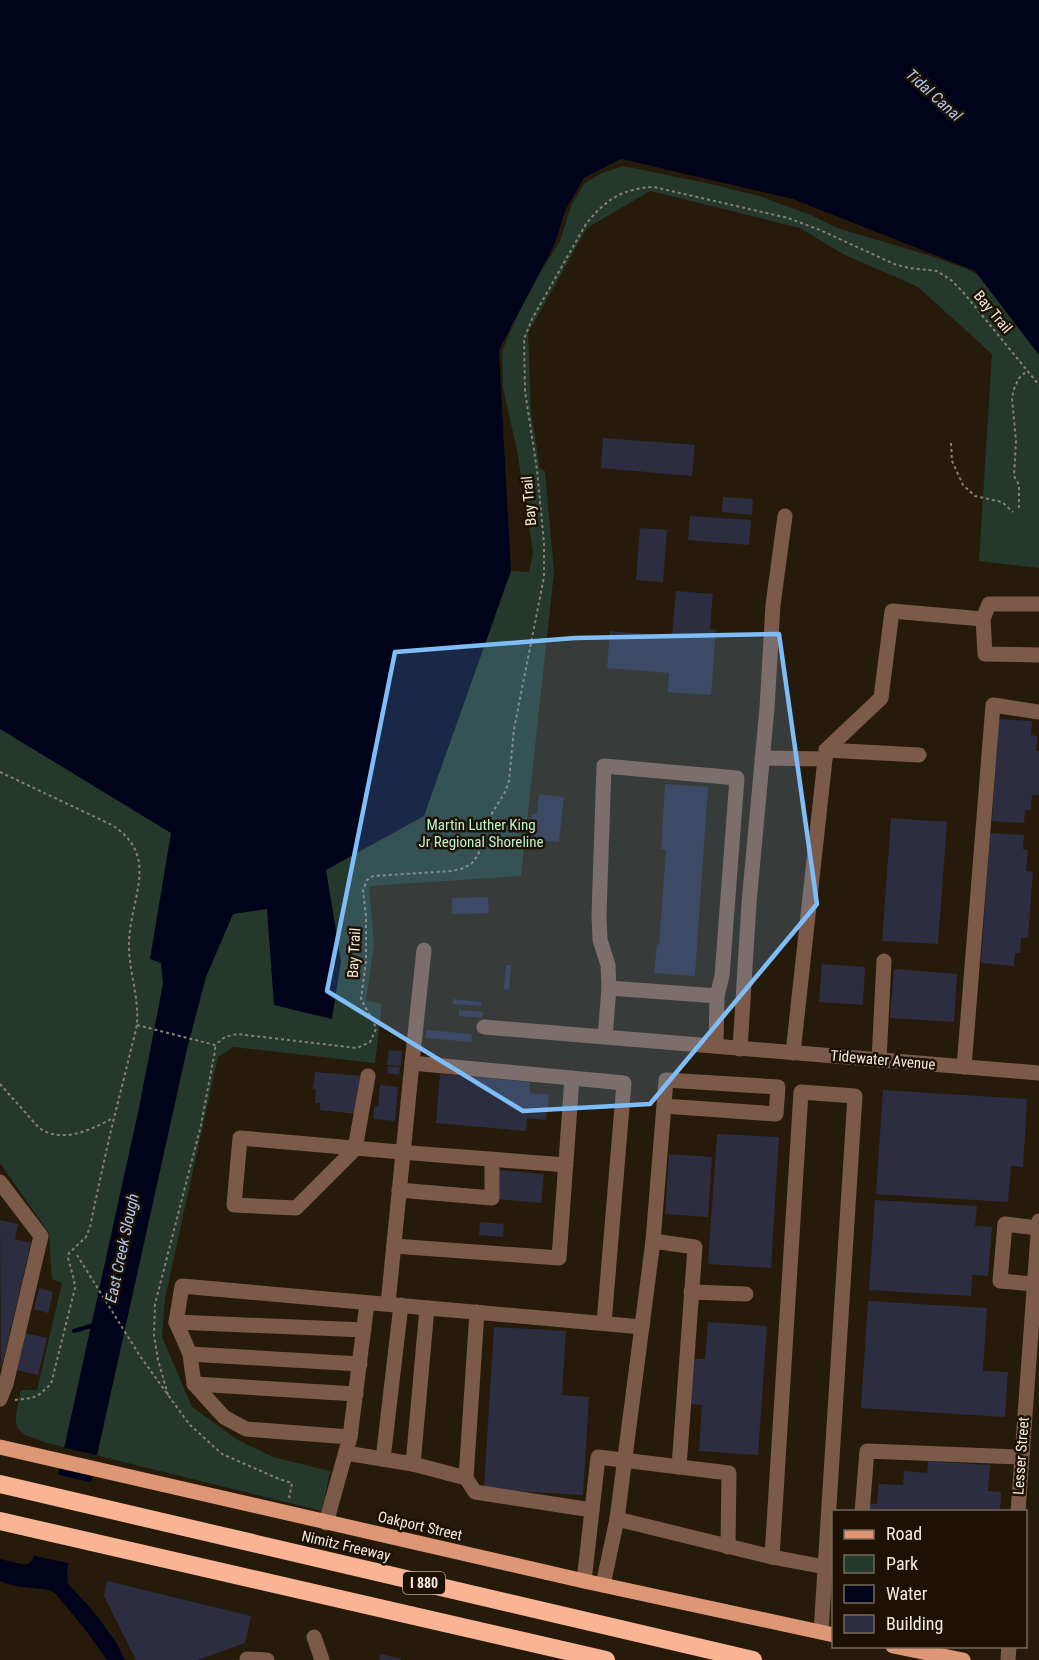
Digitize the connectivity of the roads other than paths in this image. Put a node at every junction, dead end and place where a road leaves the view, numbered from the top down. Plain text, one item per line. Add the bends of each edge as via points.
1 (785, 516) dead end
2 (1039, 604) edge
3 (983, 620) junction
4 (1039, 655) edge
5 (1039, 712) edge
6 (826, 755) junction
7 (919, 755) dead end
8 (762, 758) junction
9 (424, 950) dead end
10 (884, 961) dead end
11 (609, 988) junction
12 (717, 996) junction
13 (484, 1027) dead end
14 (605, 1037) junction
15 (728, 1048) junction
16 (793, 1053) junction
17 (879, 1060) junction
18 (412, 1063) junction
19 (964, 1067) junction
20 (1039, 1073) edge
21 (368, 1076) dead end
22 (572, 1078) junction
23 (664, 1106) junction
24 (355, 1149) junction
25 (403, 1154) junction
26 (492, 1160) junction
27 (566, 1165) junction
28 (0, 1182) edge
29 (399, 1190) junction
30 (1039, 1221) edge
31 (1038, 1228) edge
32 (653, 1241) junction
33 (394, 1246) junction
34 (1034, 1284) junction
35 (691, 1292) junction
36 (746, 1294) dead end
37 (368, 1303) junction
38 (394, 1305) junction
39 (427, 1308) junction
40 (477, 1312) junction
41 (176, 1322) junction
42 (603, 1323) junction
43 (642, 1327) junction
44 (364, 1330) junction
45 (1034, 1337) edge
46 (190, 1354) junction
47 (360, 1364) junction
48 (3, 1383) edge
49 (194, 1384) junction
50 (356, 1394) junction
51 (5, 1400) edge
52 (1031, 1416) edge
53 (350, 1437) junction
54 (0, 1447) edge
55 (346, 1452) junction
56 (1021, 1457) junction
57 (383, 1459) junction
58 (624, 1461) junction
59 (413, 1464) junction
60 (680, 1467) junction
61 (466, 1478) junction
62 (0, 1484) edge
63 (592, 1510) junction
64 (862, 1510) edge
65 (1018, 1510) edge
66 (617, 1519) junction
67 (0, 1521) edge
68 (326, 1523) junction
69 (728, 1547) junction
70 (772, 1557) junction
71 (825, 1567) junction
72 (584, 1581) junction
73 (603, 1585) junction
74 (827, 1634) edge
75 (314, 1637) dead end
76 (898, 1648) edge
77 (247, 1659) edge
78 (267, 1660) edge
79 (322, 1660) edge
80 (606, 1660) edge
81 (753, 1660) edge
82 (963, 1660) edge

1 - 8 street via 773,606
2 - 3 street via 989,604
3 - 4 street via 985,654
3 - 6 street via 892,611 881,698
5 - 19 street via 993,705
6 - 7 street
6 - 8 street
6 - 16 street
8 - 15 street via 749,903
9 - 18 street
10 - 17 street
11 - 12 street
11 - 12 street via 599,915 604,766 737,778 722,976
11 - 14 street
12 - 15 street
13 - 14 street, Tidewater Avenue
14 - 15 street, Tidewater Avenue
15 - 16 street, Tidewater Avenue
16 - 17 street, Tidewater Avenue
17 - 19 street, Tidewater Avenue
18 - 22 street
18 - 25 street
19 - 20 street, Tidewater Avenue
21 - 24 street
22 - 27 street
22 - 42 street via 624,1083
23 - 23 street via 776,1114 778,1087 666,1080
23 - 32 street
24 - 24 street via 240,1138 234,1205 296,1208
24 - 25 street
25 - 26 street
25 - 29 street
26 - 27 street
26 - 29 street via 492,1198
27 - 33 street via 559,1258
28 - 48 street via 41,1236
29 - 33 street
30 - 31 street, Lesser Street
31 - 34 street, Lesser Street
31 - 34 street via 1005,1224 1000,1281
32 - 35 street via 694,1247
32 - 43 street
33 - 38 street
34 - 45 street, Lesser Street
35 - 36 street
35 - 60 street
37 - 38 street
37 - 41 street via 182,1286
37 - 44 street
38 - 39 street
38 - 57 street
39 - 40 street
39 - 59 street
40 - 42 street
40 - 61 street
41 - 44 street
41 - 46 street
42 - 43 street
43 - 58 street
44 - 47 street
45 - 52 street, Lesser Street
46 - 47 street
46 - 49 street
47 - 50 street
48 - 51 street
49 - 50 street
49 - 53 street via 224,1418 246,1429
50 - 53 street
52 - 56 street, Lesser Street
53 - 55 street
54 - 68 main road, Oakport Street
55 - 57 street
55 - 68 street
56 - 64 street via 867,1450
56 - 65 street, Lesser Street
57 - 59 street
58 - 60 street
58 - 63 street via 598,1457
58 - 66 street
59 - 61 street
60 - 69 street via 729,1473
61 - 63 street via 475,1492
62 - 81 highway, Nimitz Freeway / I 880
63 - 72 street
66 - 69 street
66 - 73 street
67 - 80 highway, I 880
68 - 72 main road, Oakport Street
69 - 70 street
70 - 71 street
70 - 71 street via 801,1092 855,1096
71 - 74 street
72 - 73 main road, Oakport Street
73 - 74 main road, Oakport Street
75 - 79 street
76 - 82 main road
77 - 78 street

